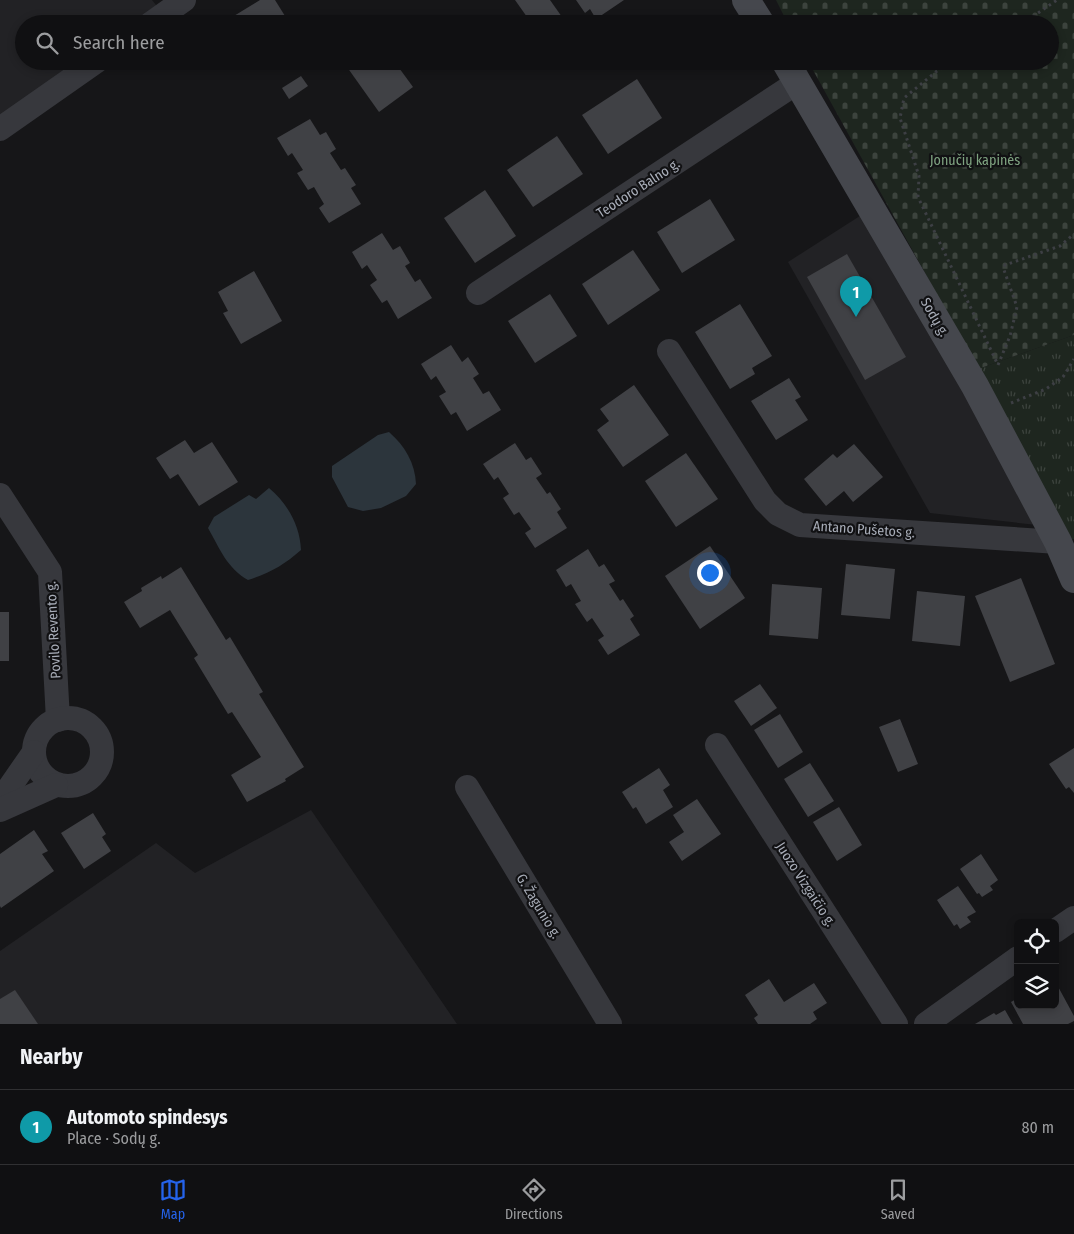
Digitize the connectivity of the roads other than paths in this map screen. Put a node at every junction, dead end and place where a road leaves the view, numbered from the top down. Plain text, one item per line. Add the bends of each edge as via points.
1 (184, 0) edge
2 (746, 0) edge
3 (163, 15) edge
4 (755, 15) edge
5 (84, 70) edge
6 (791, 72) edge
7 (0, 129) edge
8 (478, 293) dead end
9 (669, 351) dead end
10 (0, 495) edge
11 (1058, 542) junction
12 (1074, 579) edge
13 (58, 720) junction
14 (717, 745) dead end
15 (34, 752) junction
16 (56, 785) junction
17 (468, 787) dead end
18 (0, 801) edge
19 (0, 810) edge
20 (1074, 918) edge
21 (1059, 928) edge
22 (1014, 961) edge
23 (610, 1024) edge
24 (896, 1024) edge
25 (926, 1024) edge

1 - 3 street
2 - 4 main road
5 - 7 street
6 - 8 street, Teodoro Balno g.
6 - 11 main road, Sodų g. via 975,386
9 - 11 street, Antano Pušetos g. via 765,501 785,518 800,525
10 - 13 street, Povilo Revento g. via 50,572
11 - 12 main road, Sodų g.
13 - 15 street via 41,732
13 - 16 street via 79,720 88,726 96,733 102,753 95,773 87,780 78,785
14 - 24 street, Juozo Vizgaičio g.
15 - 16 street via 40,772
15 - 18 street
16 - 19 street
17 - 23 street, G. Žagunio g.
20 - 21 street
22 - 25 street

